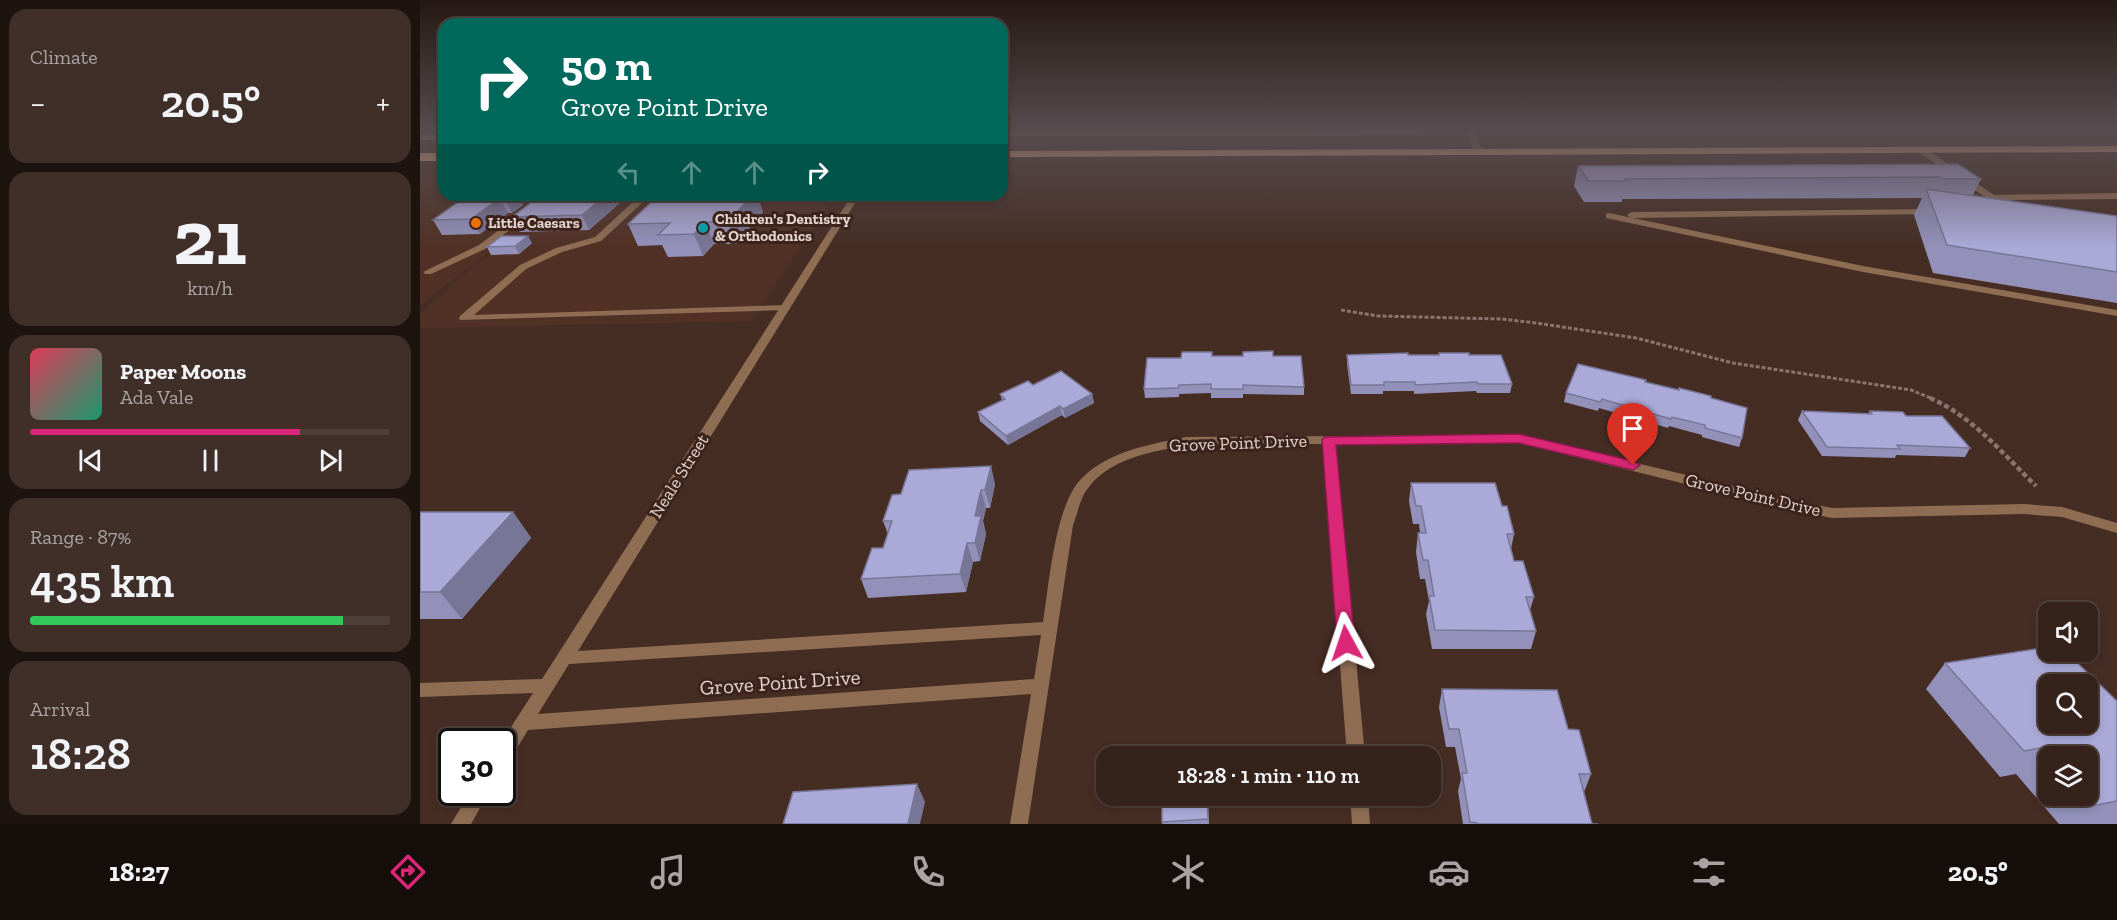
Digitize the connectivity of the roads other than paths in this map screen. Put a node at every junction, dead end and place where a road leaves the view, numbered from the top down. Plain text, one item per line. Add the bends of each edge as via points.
1 (1952, 170) edge
2 (2117, 196) edge
3 (1992, 198) junction
4 (543, 201) edge
5 (639, 201) edge
6 (852, 201) edge
7 (1988, 211) edge
8 (1941, 212) edge
9 (428, 272) dead end
10 (785, 308) junction
11 (2117, 313) edge
12 (1329, 440) junction
13 (2117, 528) edge
14 (1050, 628) junction
15 (565, 658) junction
16 (546, 686) junction
17 (1041, 686) junction
18 (420, 690) edge
19 (524, 723) junction
20 (516, 735) edge
21 (1355, 746) edge
22 (471, 806) edge
23 (1360, 806) edge
24 (460, 824) edge
25 (1019, 824) edge
26 (1361, 824) edge

1 - 3 street
2 - 3 street
3 - 7 street via 2012,211
4 - 9 street via 482,247
5 - 10 street via 598,239 559,250 523,267 464,318
6 - 10 street, Neale Street
8 - 11 street via 1609,216 1942,283
10 - 15 street, Neale Street
12 - 13 street, Grove Point Drive via 1519,439 1832,513 2024,509 2062,512
12 - 14 street, Grove Point Drive via 1187,441 1150,448 1109,463 1083,484 1066,525
12 - 21 street
14 - 15 street, Grove Point Drive
14 - 17 street, Grove Point Drive
15 - 16 street, Neale Street
16 - 18 street
16 - 19 street, Neale Street
17 - 19 street, Grove Point Drive
17 - 25 street, Grove Point Drive
19 - 20 street, Neale Street
22 - 24 street
23 - 26 street

